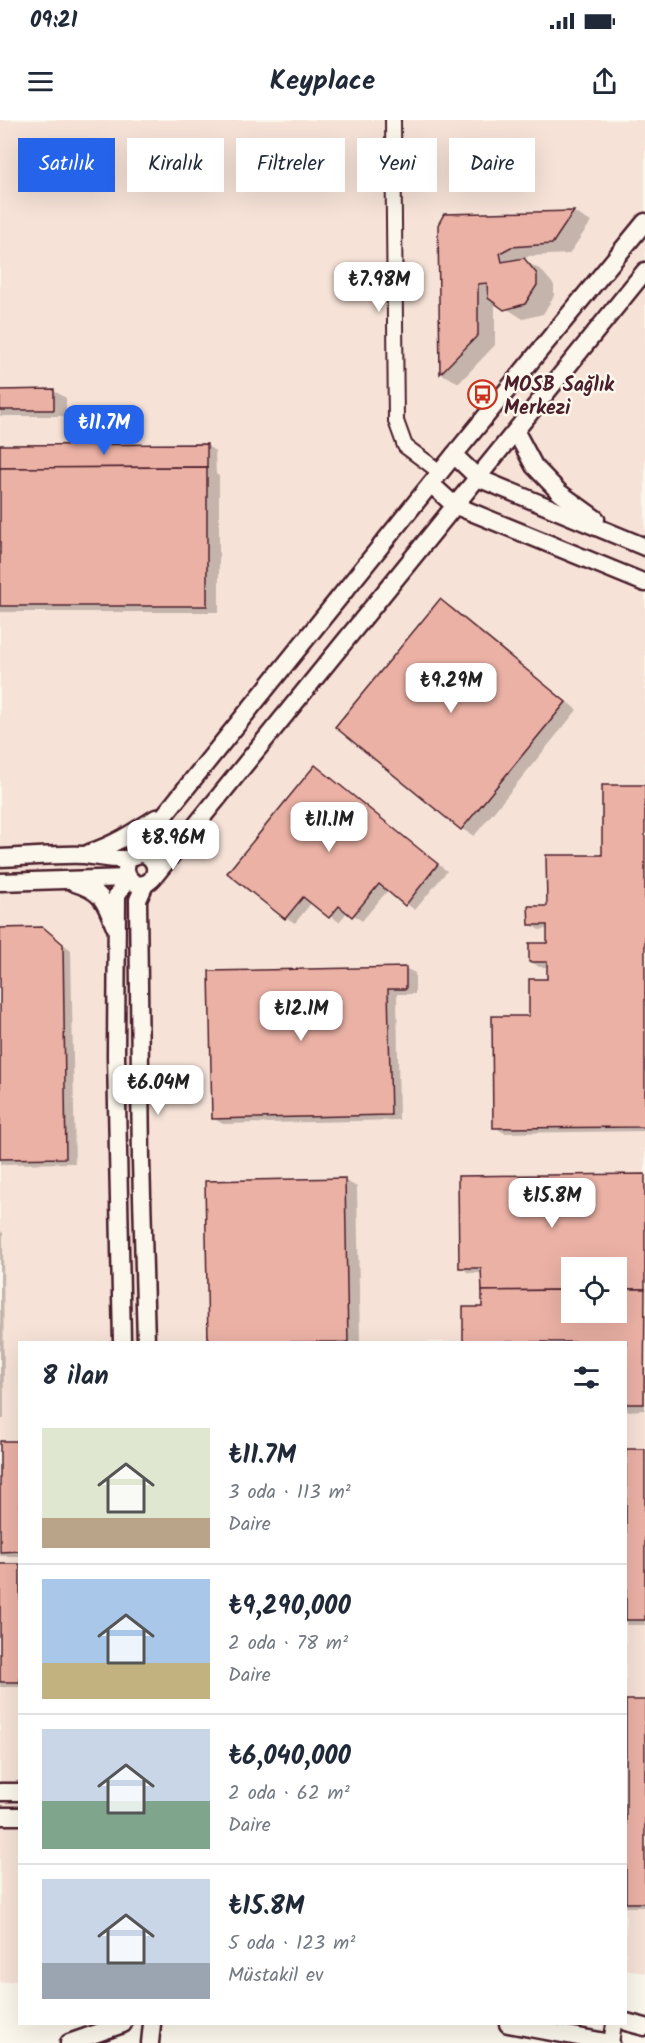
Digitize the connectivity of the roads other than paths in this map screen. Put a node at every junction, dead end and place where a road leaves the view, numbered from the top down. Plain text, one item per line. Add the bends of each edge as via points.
1 (393, 120) edge
2 (645, 222) edge
3 (645, 271) edge
4 (516, 432) junction
5 (454, 455) junction
6 (435, 478) junction
7 (478, 478) junction
8 (454, 505) junction
9 (621, 537) junction
10 (645, 547) edge
11 (645, 583) edge
12 (169, 809) junction
13 (84, 855) junction
14 (0, 858) edge
15 (129, 859) junction
16 (128, 878) junction
17 (68, 881) junction
18 (149, 881) junction
19 (0, 882) edge
20 (117, 935) junction
21 (141, 1160) junction
22 (119, 1161) junction
23 (122, 1341) edge
24 (146, 1341) edge
25 (0, 1792) edge
26 (18, 1792) edge
27 (0, 1816) edge
28 (18, 1816) edge
29 (627, 2022) edge
30 (118, 2025) edge
31 (152, 2025) edge
32 (513, 2025) edge
33 (614, 2025) edge
34 (645, 2027) edge
35 (98, 2029) edge
36 (69, 2043) edge
37 (150, 2043) edge
38 (611, 2043) edge

1 - 6 street via 396,421 405,446
2 - 5 street
3 - 4 street
4 - 7 street
4 - 9 street via 534,466 560,493
5 - 6 street
5 - 7 street
6 - 8 street
6 - 12 street
7 - 8 street
7 - 9 street
8 - 11 street
8 - 18 street
9 - 10 street
12 - 13 street via 108,847
12 - 15 street
13 - 14 street
13 - 15 street
15 - 16 street via 125,868
15 - 18 street via 143,854 152,859 156,868
16 - 17 street
16 - 18 street via 135,884
16 - 20 street via 117,895
17 - 19 street
17 - 20 street via 91,888 103,898
18 - 21 street via 138,900
20 - 22 street
21 - 22 street
21 - 24 street
22 - 23 street
25 - 26 street
27 - 28 street
29 - 34 street
30 - 35 street
31 - 37 street
32 - 38 street
33 - 38 street
35 - 36 street

